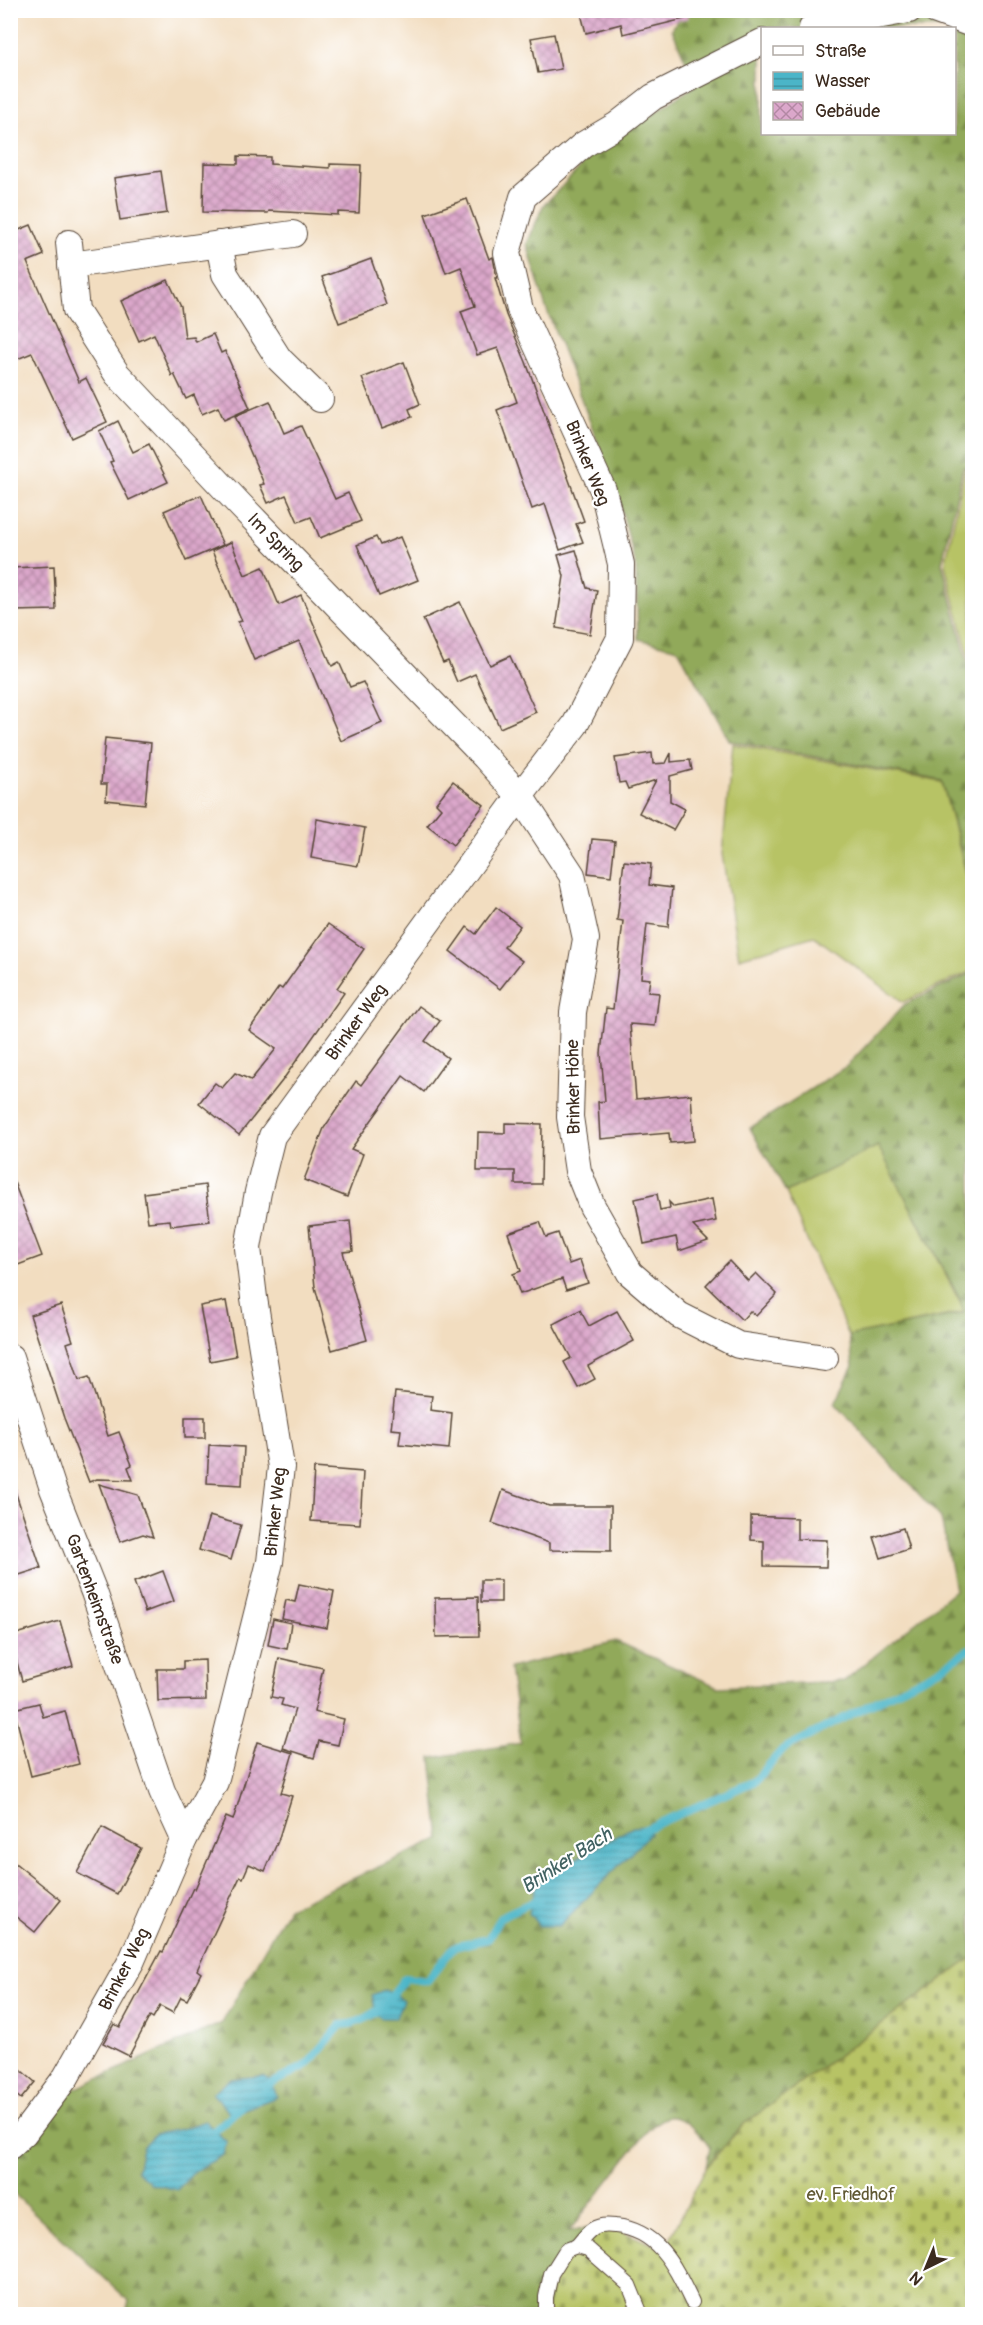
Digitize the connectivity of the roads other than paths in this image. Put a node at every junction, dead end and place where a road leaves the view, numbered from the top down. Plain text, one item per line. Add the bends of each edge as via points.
1 (909, 10) edge
2 (934, 10) edge
3 (972, 24) edge
4 (817, 27) edge
5 (761, 43) edge
6 (293, 234) dead end
7 (219, 244) junction
8 (320, 399) dead end
9 (520, 796) junction
10 (10, 1357) edge
11 (825, 1358) dead end
12 (184, 1839) junction
13 (10, 2146) edge
14 (576, 2246) junction
15 (692, 2302) dead end
16 (640, 2312) dead end
17 (546, 2314) edge

1 - 4 street
2 - 3 street
5 - 9 street, Brinker Weg via 653,97 583,145 523,197 507,253 520,309 603,490 621,564 620,638 575,725
6 - 7 street, Im Spring
7 - 8 street via 225,274 279,358
7 - 9 street, Im Spring via 70,254 76,310 117,374
9 - 11 street, Brinker Höhe via 572,875 586,939 573,1012 570,1117 578,1171 592,1206 630,1273 679,1315 738,1345
9 - 12 street, Brinker Weg via 272,1136 248,1248 281,1467 270,1562 215,1782
10 - 12 street, Gartenheimstraße via 53,1489 94,1592 162,1791
12 - 13 street, Brinker Weg via 132,1960 66,2077
14 - 15 lane via 593,2228 607,2225 644,2235 674,2264
14 - 16 lane via 588,2249 629,2285
14 - 17 lane via 566,2250 551,2274

